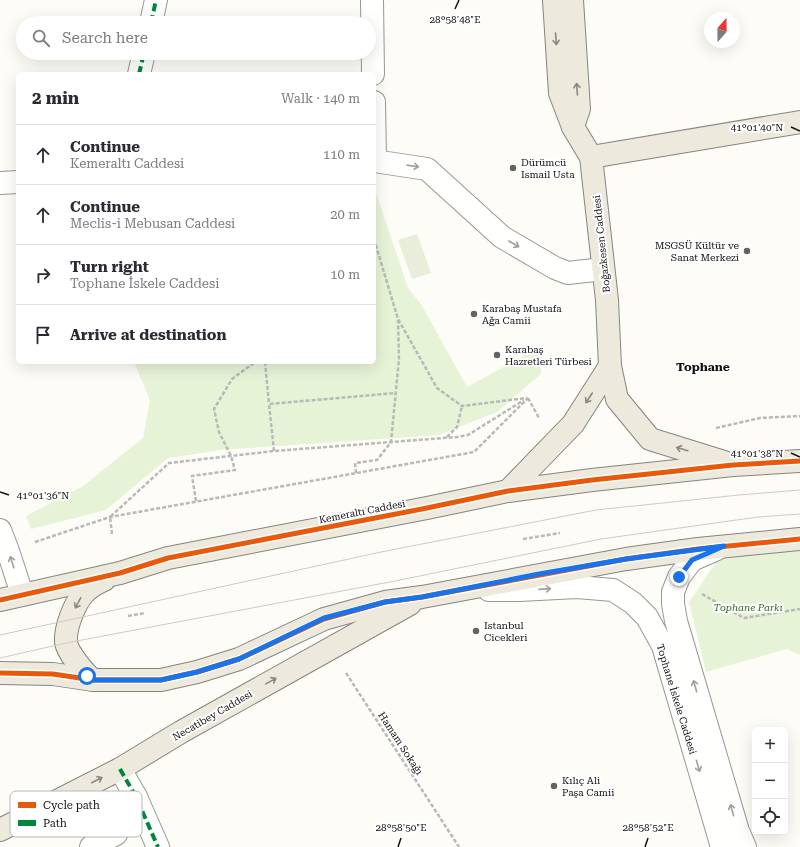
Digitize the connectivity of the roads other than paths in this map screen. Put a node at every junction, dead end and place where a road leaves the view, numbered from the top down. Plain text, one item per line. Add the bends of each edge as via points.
1 (156, 0) edge
2 (372, 0) edge
3 (554, 0) edge
4 (572, 0) edge
5 (153, 16) edge
6 (372, 16) edge
7 (142, 60) edge
8 (373, 60) edge
9 (139, 72) edge
10 (373, 72) edge
11 (800, 122) edge
12 (573, 127) junction
13 (592, 157) junction
14 (376, 161) edge
15 (16, 182) edge
16 (0, 183) edge
17 (603, 269) junction
18 (610, 366) junction
19 (800, 461) edge
20 (733, 465) junction
21 (508, 491) junction
22 (0, 530) edge
23 (800, 539) edge
24 (724, 546) junction
25 (120, 572) junction
26 (22, 594) junction
27 (422, 597) junction
28 (0, 600) edge
29 (0, 673) edge
30 (93, 680) junction
31 (120, 769) junction
32 (77, 791) edge
33 (133, 791) edge
34 (142, 811) edge
35 (10, 825) edge
36 (0, 830) edge
37 (110, 837) edge
38 (91, 847) edge
39 (158, 847) edge
40 (722, 847) edge
41 (745, 847) edge

1 - 5 street
2 - 6 street
3 -> 12 main road, Boğazkesen Caddesi via 560,93
12 -> 4 main road via 579,109
7 - 9 street
8 - 10 street
11 - 13 main road
12 - 13 main road, Boğazkesen Caddesi
13 - 17 main road, Boğazkesen Caddesi
14 -> 17 street via 427,168 502,238 555,268 568,274
15 - 16 street
17 - 18 main road, Boğazkesen Caddesi
20 -> 18 main road, Boğazkesen Caddesi via 650,439 617,398
18 -> 21 main road via 573,424
19 - 20 main road, Kemeraltı Caddesi
20 - 21 main road, Kemeraltı Caddesi
21 - 25 main road, Kemeraltı Caddesi via 168,558
26 -> 22 street
23 - 24 main road
24 - 27 main road via 626,559
41 -> 24 street, Tophane İskele Caddesi via 738,831 673,604 679,577 692,560
25 - 26 main road, Kemeraltı Caddesi
25 -> 30 main road via 94,584 83,594 69,619 66,643 87,676
26 - 28 main road, Kemeraltı Caddesi
27 - 30 main road via 385,602 324,618 239,659 197,672 161,680
31 -> 27 main road, Necatibey Caddesi
27 -> 40 street, Tophane İskele Caddesi via 487,590 578,587 613,590 633,603 647,617 663,646
29 - 30 main road via 53,674
32 -> 31 main road, Necatibey Caddesi
31 - 33 street
34 - 39 street
36 -> 35 main road, Necatibey Caddesi
37 - 38 street

